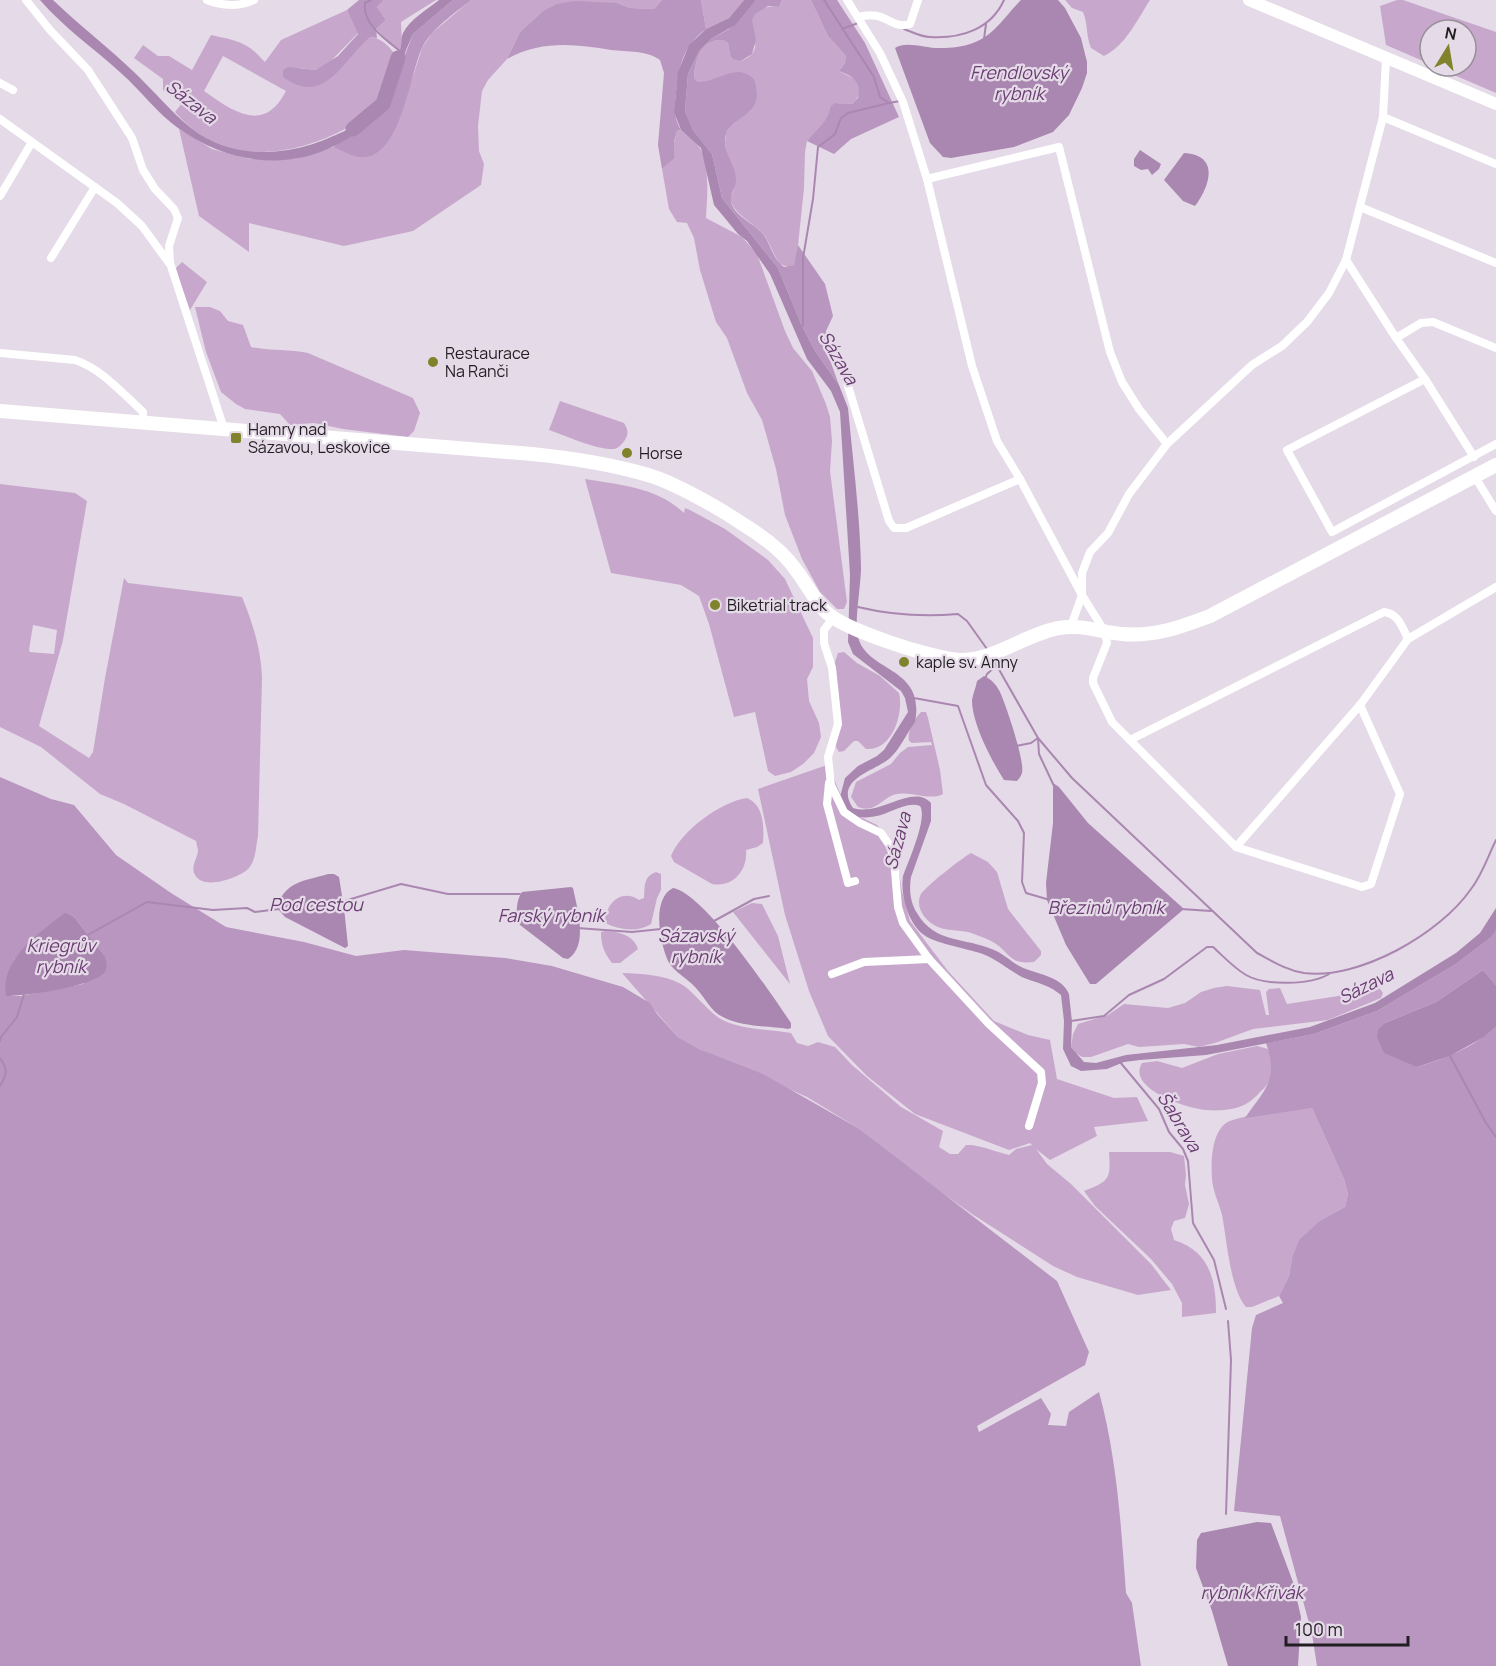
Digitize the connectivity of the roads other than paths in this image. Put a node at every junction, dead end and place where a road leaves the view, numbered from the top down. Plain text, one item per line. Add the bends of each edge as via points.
1 (26, 0) edge
2 (207, 0) edge
3 (254, 0) edge
4 (847, 0) edge
5 (918, 0) edge
6 (1249, 0) edge
7 (858, 17) junction
8 (1386, 58) junction
9 (0, 82) edge
10 (12, 90) dead end
11 (1496, 104) edge
12 (1383, 117) junction
13 (0, 119) edge
14 (32, 142) junction
15 (1496, 164) edge
16 (927, 179) junction
17 (95, 188) junction
18 (0, 196) edge
19 (1360, 207) junction
20 (51, 258) dead end
21 (1346, 260) junction
22 (170, 263) junction
23 (1496, 264) edge
24 (1396, 338) junction
25 (1496, 348) edge
26 (0, 353) edge
27 (845, 376) dead end
28 (1425, 379) junction
29 (0, 411) edge
30 (143, 422) junction
31 (224, 429) junction
32 (1167, 444) junction
33 (1496, 444) edge
34 (1474, 457) junction
35 (1496, 465) edge
36 (1475, 477) junction
37 (1020, 479) junction
38 (1496, 511) edge
39 (1496, 587) edge
40 (1082, 595) junction
41 (833, 618) junction
42 (1071, 626) junction
43 (1105, 632) junction
44 (1408, 639) junction
45 (1360, 705) junction
46 (1130, 740) junction
47 (829, 776) junction
48 (1236, 847) junction
49 (855, 881) dead end
50 (929, 959) junction
51 (832, 974) dead end
52 (1029, 1126) dead end

1 - 22 street via 88,70 132,138 143,170 174,209 177,218 169,246
2 - 3 street via 233,5
4 - 7 street
5 - 7 street via 910,24 905,26 879,15
6 - 8 street
7 - 16 street via 903,102
8 - 11 street
8 - 12 street
9 - 10 street
12 - 15 street
12 - 19 street
13 - 14 street
14 - 17 street
14 - 18 street
16 - 32 street via 1059,147 1110,352 1127,392
16 - 37 street via 972,366 997,441
17 - 20 street
17 - 22 street via 142,226
19 - 21 street
19 - 23 street
21 - 24 street
21 - 32 street via 1308,322 1282,346 1252,365
22 - 31 street
24 - 25 street via 1421,323 1433,322
24 - 28 street
26 - 30 street via 86,364 143,412
27 - 37 street via 894,528 906,528
28 - 34 street
28 - 34 street via 1287,450 1332,532
29 - 30 main road
30 - 31 main road
31 - 41 main road via 532,454 650,475 740,522 768,542 791,562
32 - 40 street via 1129,494 1108,533 1090,552 1082,573
33 - 34 street
35 - 36 main road
36 - 38 street
36 - 43 main road via 1210,616 1166,632
37 - 40 street
39 - 44 street
40 - 42 street
40 - 43 street
41 - 42 main road via 936,657 974,659
41 - 47 street via 824,630 838,724 828,757
42 - 43 main road
43 - 46 street via 1107,643 1093,683 1112,722
44 - 45 street
44 - 46 street via 1397,616 1384,612
45 - 48 street
45 - 48 street via 1400,794 1371,884 1362,887
46 - 48 street
47 - 49 street via 827,804 848,883
47 - 50 street via 844,812 881,833 890,846 903,923
50 - 51 street via 864,962
50 - 52 street via 988,1023 1041,1072 1042,1083

